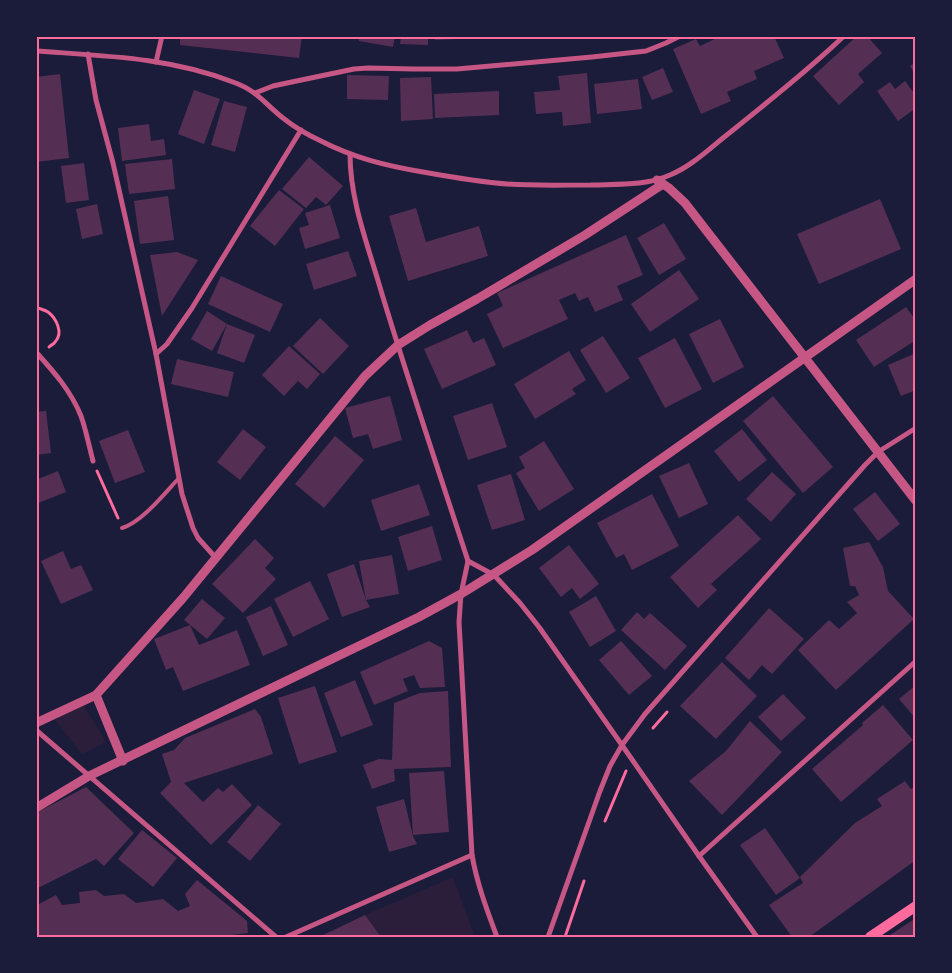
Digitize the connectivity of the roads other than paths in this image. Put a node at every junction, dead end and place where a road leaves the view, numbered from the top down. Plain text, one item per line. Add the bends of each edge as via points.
1 (162, 36) edge
2 (680, 36) edge
3 (844, 36) edge
4 (36, 51) edge
5 (88, 54) junction
6 (156, 62) junction
7 (255, 93) junction
8 (301, 130) junction
9 (350, 154) junction
10 (660, 182) junction
11 (916, 280) edge
12 (398, 345) junction
13 (37, 353) edge
14 (156, 354) junction
15 (805, 358) junction
16 (916, 428) edge
17 (878, 452) junction
18 (93, 461) road end
19 (179, 478) junction
20 (916, 501) edge
21 (122, 528) road end
22 (215, 557) junction
23 (468, 561) junction
24 (494, 575) junction
25 (461, 594) junction
26 (916, 661) edge
27 (96, 695) junction
28 (36, 723) edge
29 (36, 730) edge
30 (622, 745) junction
31 (123, 761) junction
32 (90, 776) junction
33 (36, 808) edge
34 (472, 855) junction
35 (699, 856) junction
36 (916, 906) edge
37 (276, 937) edge
38 (286, 937) edge
39 (497, 937) edge
40 (548, 937) edge
41 (757, 937) edge
42 (870, 937) edge

1 - 6 street
2 - 7 street via 646,51 600,56 457,69 354,69 280,84
3 - 10 street via 765,105 691,163
4 - 5 street
5 - 6 street
5 - 14 street
6 - 7 street via 213,75
7 - 8 street
8 - 9 street
8 - 14 street via 192,308
9 - 10 street via 398,168 504,184
9 - 12 street via 351,182 357,209
10 - 12 street via 585,235
10 - 15 street via 685,202
11 - 15 street
12 - 22 street via 365,376
12 - 23 street
13 - 18 street via 75,402
14 - 19 street
15 - 17 street
15 - 24 street
16 - 17 street
17 - 20 street
17 - 30 street via 644,714
19 - 21 lane via 138,519
19 - 22 street via 193,528
22 - 27 street
23 - 24 street
23 - 25 street
24 - 25 street
24 - 30 street via 539,627
25 - 31 street
25 - 34 street via 459,622
26 - 35 street
27 - 28 street
27 - 31 street
29 - 32 street
30 - 35 street
30 - 40 street via 600,791
31 - 32 street
32 - 33 street
32 - 37 street
34 - 38 street
34 - 39 street via 480,891
35 - 41 street
36 - 42 main road

